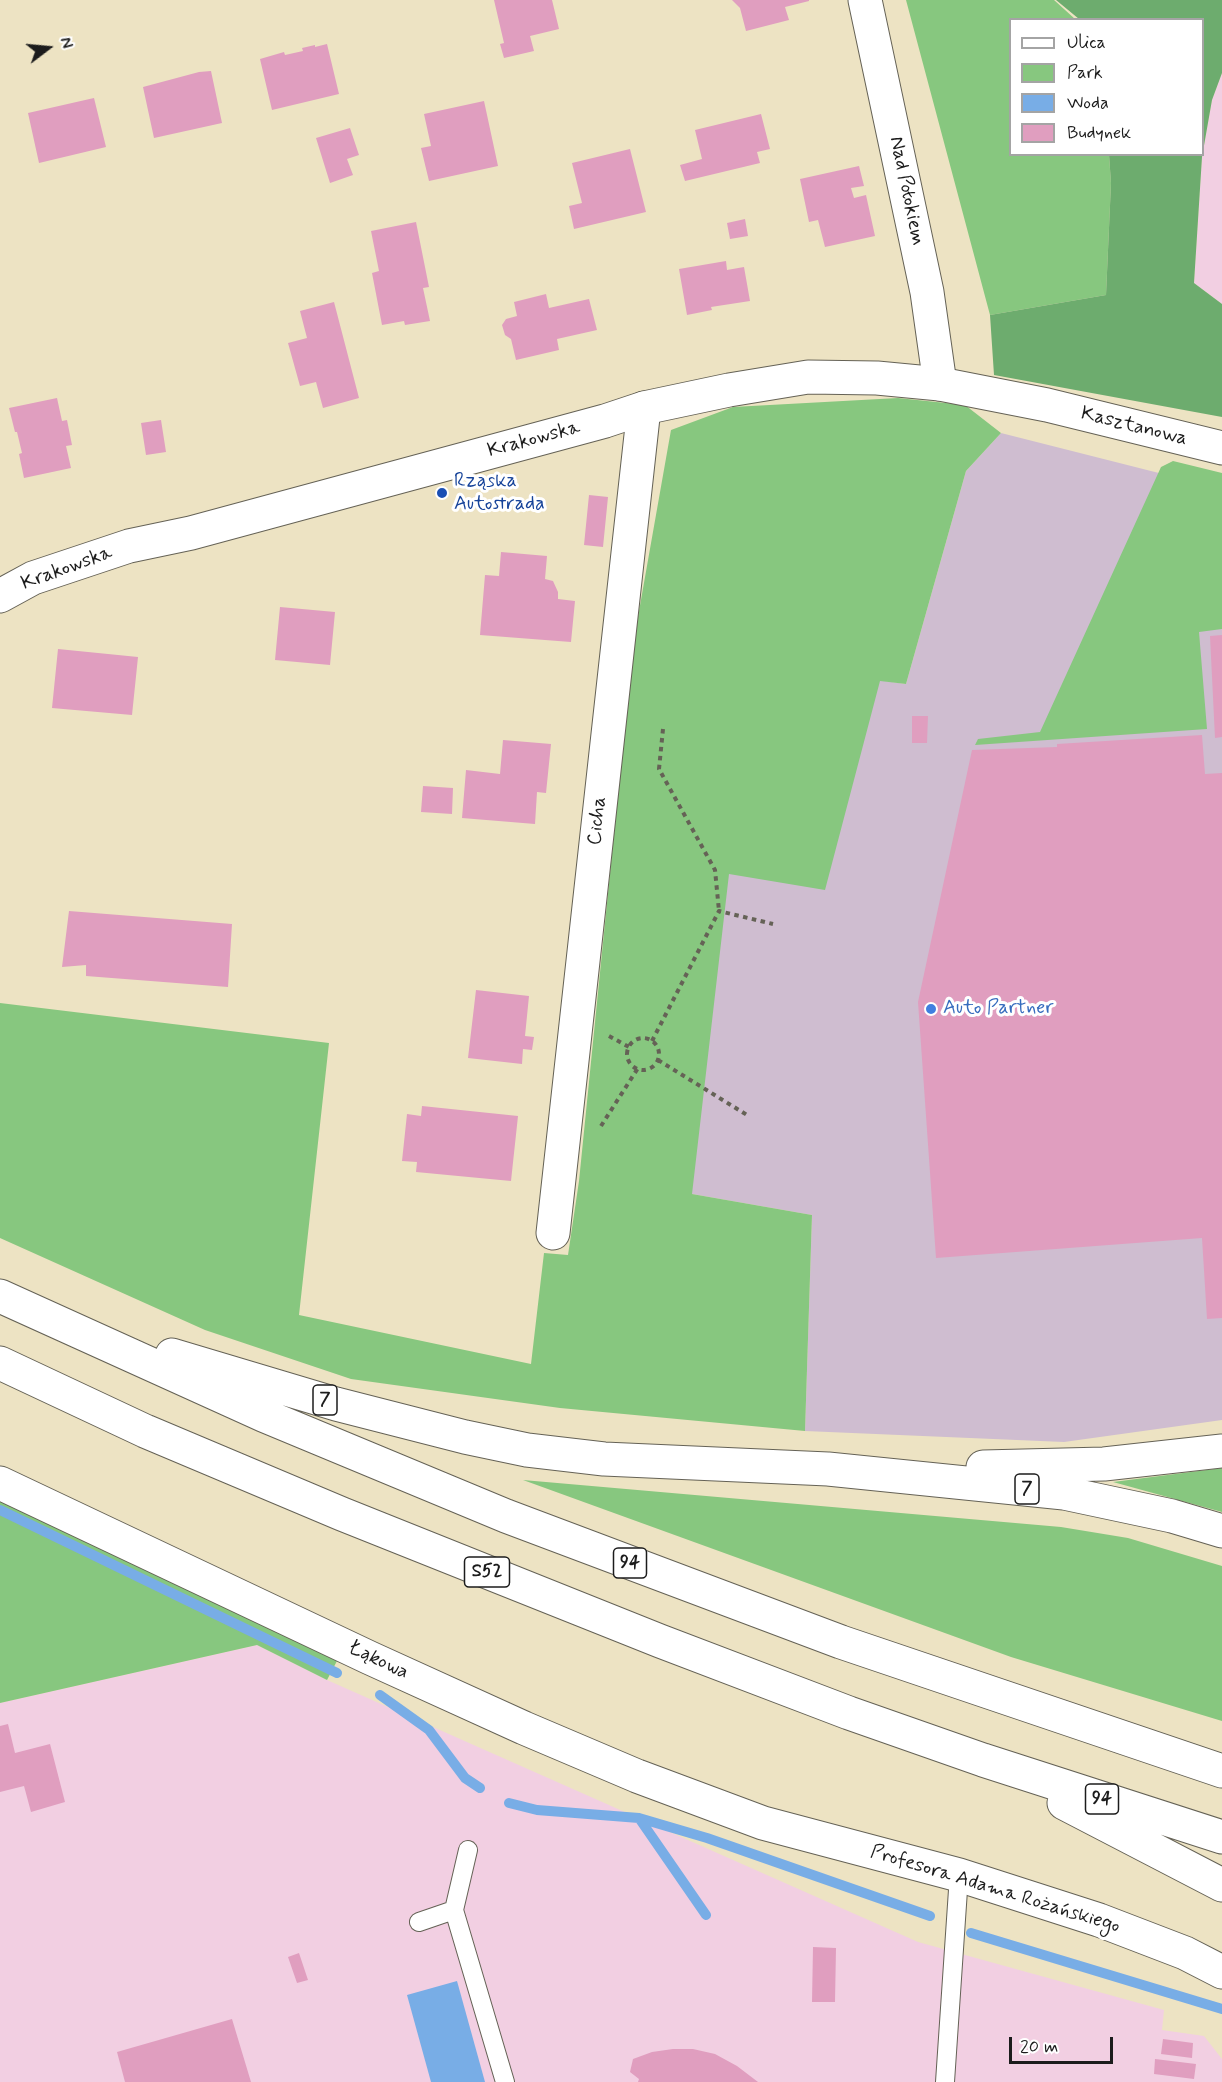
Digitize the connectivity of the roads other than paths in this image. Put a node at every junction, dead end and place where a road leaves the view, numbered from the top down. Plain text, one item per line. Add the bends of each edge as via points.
1 (865, 0) edge
2 (940, 384) junction
3 (1047, 405) joint
4 (644, 408) junction
5 (1222, 448) edge
6 (0, 596) edge
7 (553, 1233) dead end
8 (0, 1296) edge
9 (51, 1319) junction
10 (0, 1363) edge
11 (1222, 1451) edge
12 (828, 1469) junction
13 (0, 1484) edge
14 (1222, 1531) edge
15 (983, 1760) junction
16 (1222, 1771) edge
17 (763, 1823) joint
18 (1222, 1837) edge
19 (468, 1850) dead end
20 (958, 1875) junction
21 (1222, 1885) edge
22 (454, 1910) junction
23 (419, 1922) dead end
24 (1222, 1972) edge
25 (505, 2082) edge
26 (945, 2082) edge

1 - 2 main road, Nad Potokiem via 927,292
2 - 3 main road, Krakowska
2 - 4 main road, Krakowska via 808,377
3 - 5 main road, Kasztanowa
4 - 6 main road, Krakowska via 191,533 129,546 33,578
4 - 7 main road, Cicha
8 - 9 main road
9 - 12 main road, 7 via 336,1404 527,1450 604,1459
9 - 16 main road, 94 via 262,1415 506,1516 841,1642
10 - 15 main road, S52 via 146,1431 342,1514 849,1713
11 - 12 main road via 1069,1466
12 - 14 main road, 7 via 1065,1493
13 - 17 main road, Łąkowa via 524,1728
15 - 18 main road, 94
15 - 21 main road
17 - 20 main road, Profesora Adama Rożańskiego
19 - 22 lane
20 - 24 main road, Profesora Adama Rożańskiego via 1099,1920 1185,1953
20 - 26 lane
22 - 23 lane
22 - 25 lane

